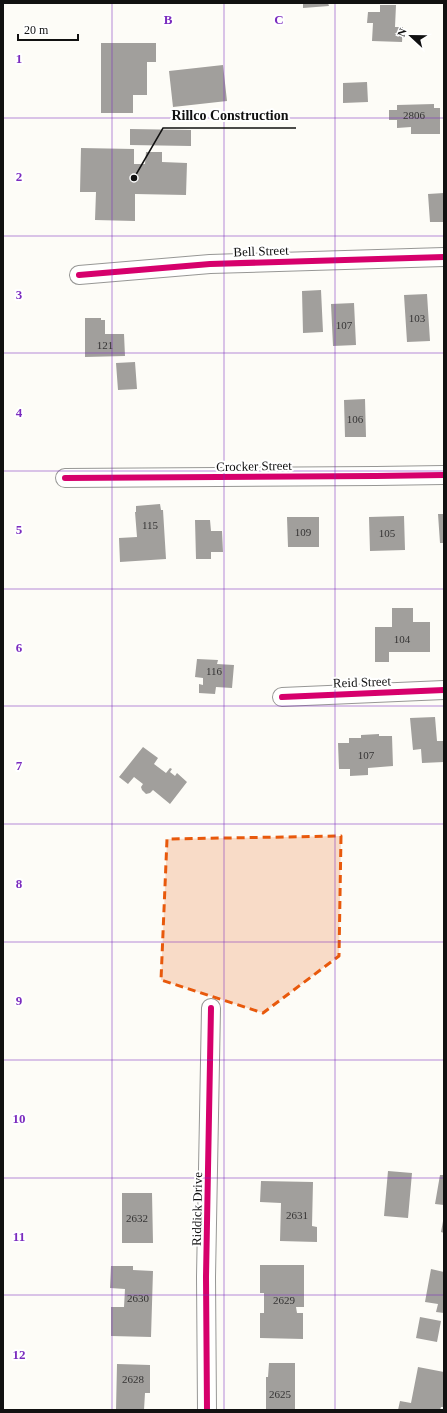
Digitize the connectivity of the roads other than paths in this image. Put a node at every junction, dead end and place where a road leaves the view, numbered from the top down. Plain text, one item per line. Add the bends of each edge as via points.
1 (444, 257) edge
2 (79, 275) dead end
3 (444, 475) edge
4 (65, 478) dead end
5 (444, 690) edge
6 (282, 696) dead end
7 (211, 1008) dead end
8 (207, 1410) edge

1 - 2 street, Bell Street via 210,264
3 - 4 street, Crocker Street
5 - 6 street, Reid Street
7 - 8 street, Riddick Drive via 206,1277

